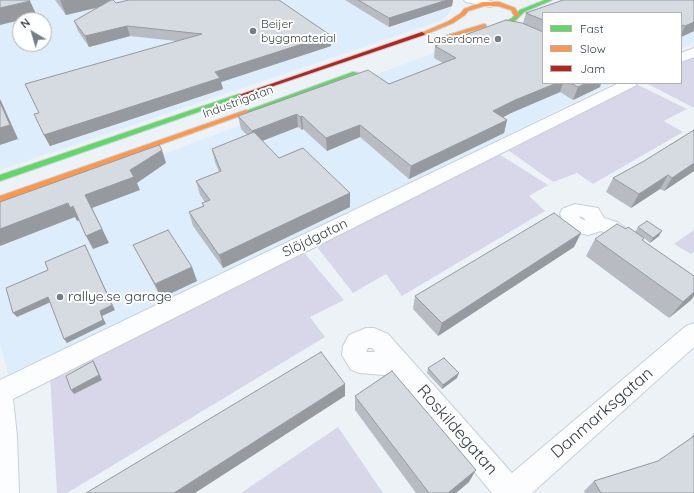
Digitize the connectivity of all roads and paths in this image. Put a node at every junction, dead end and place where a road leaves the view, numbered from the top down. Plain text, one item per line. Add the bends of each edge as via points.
1 (470, 0) edge
2 (548, 0) edge
3 (458, 1) dead end
4 (517, 1) dead end
5 (494, 4) junction
6 (463, 14) junction
7 (518, 23) junction
8 (492, 25) junction
9 (431, 42) dead end
10 (694, 52) edge
11 (682, 58) edge
12 (364, 69) dead end
13 (628, 84) edge
14 (0, 178) edge
15 (0, 199) edge
16 (596, 222) dead end
17 (650, 254) edge
18 (694, 333) edge
19 (403, 367) dead end
20 (0, 393) edge
21 (0, 398) edge
22 (4, 493) edge
23 (511, 493) edge

1 - 5 street
2 - 7 main road via 528,8
3 - 6 street
4 - 5 main road
5 - 6 main road, Industrigatan via 474,6
5 - 7 main road via 516,12
6 - 8 main road via 467,21
6 - 14 main road, Industrigatan via 452,22 432,30
7 - 8 street
8 - 9 main road via 462,31
10 - 11 street
12 - 15 main road, Industrigatan
13 - 20 street, Slöjdgatan
16 - 17 street via 610,227
18 - 23 street, Danmarksgatan
19 - 23 street, Roskildegatan
21 - 22 street via 4,436

